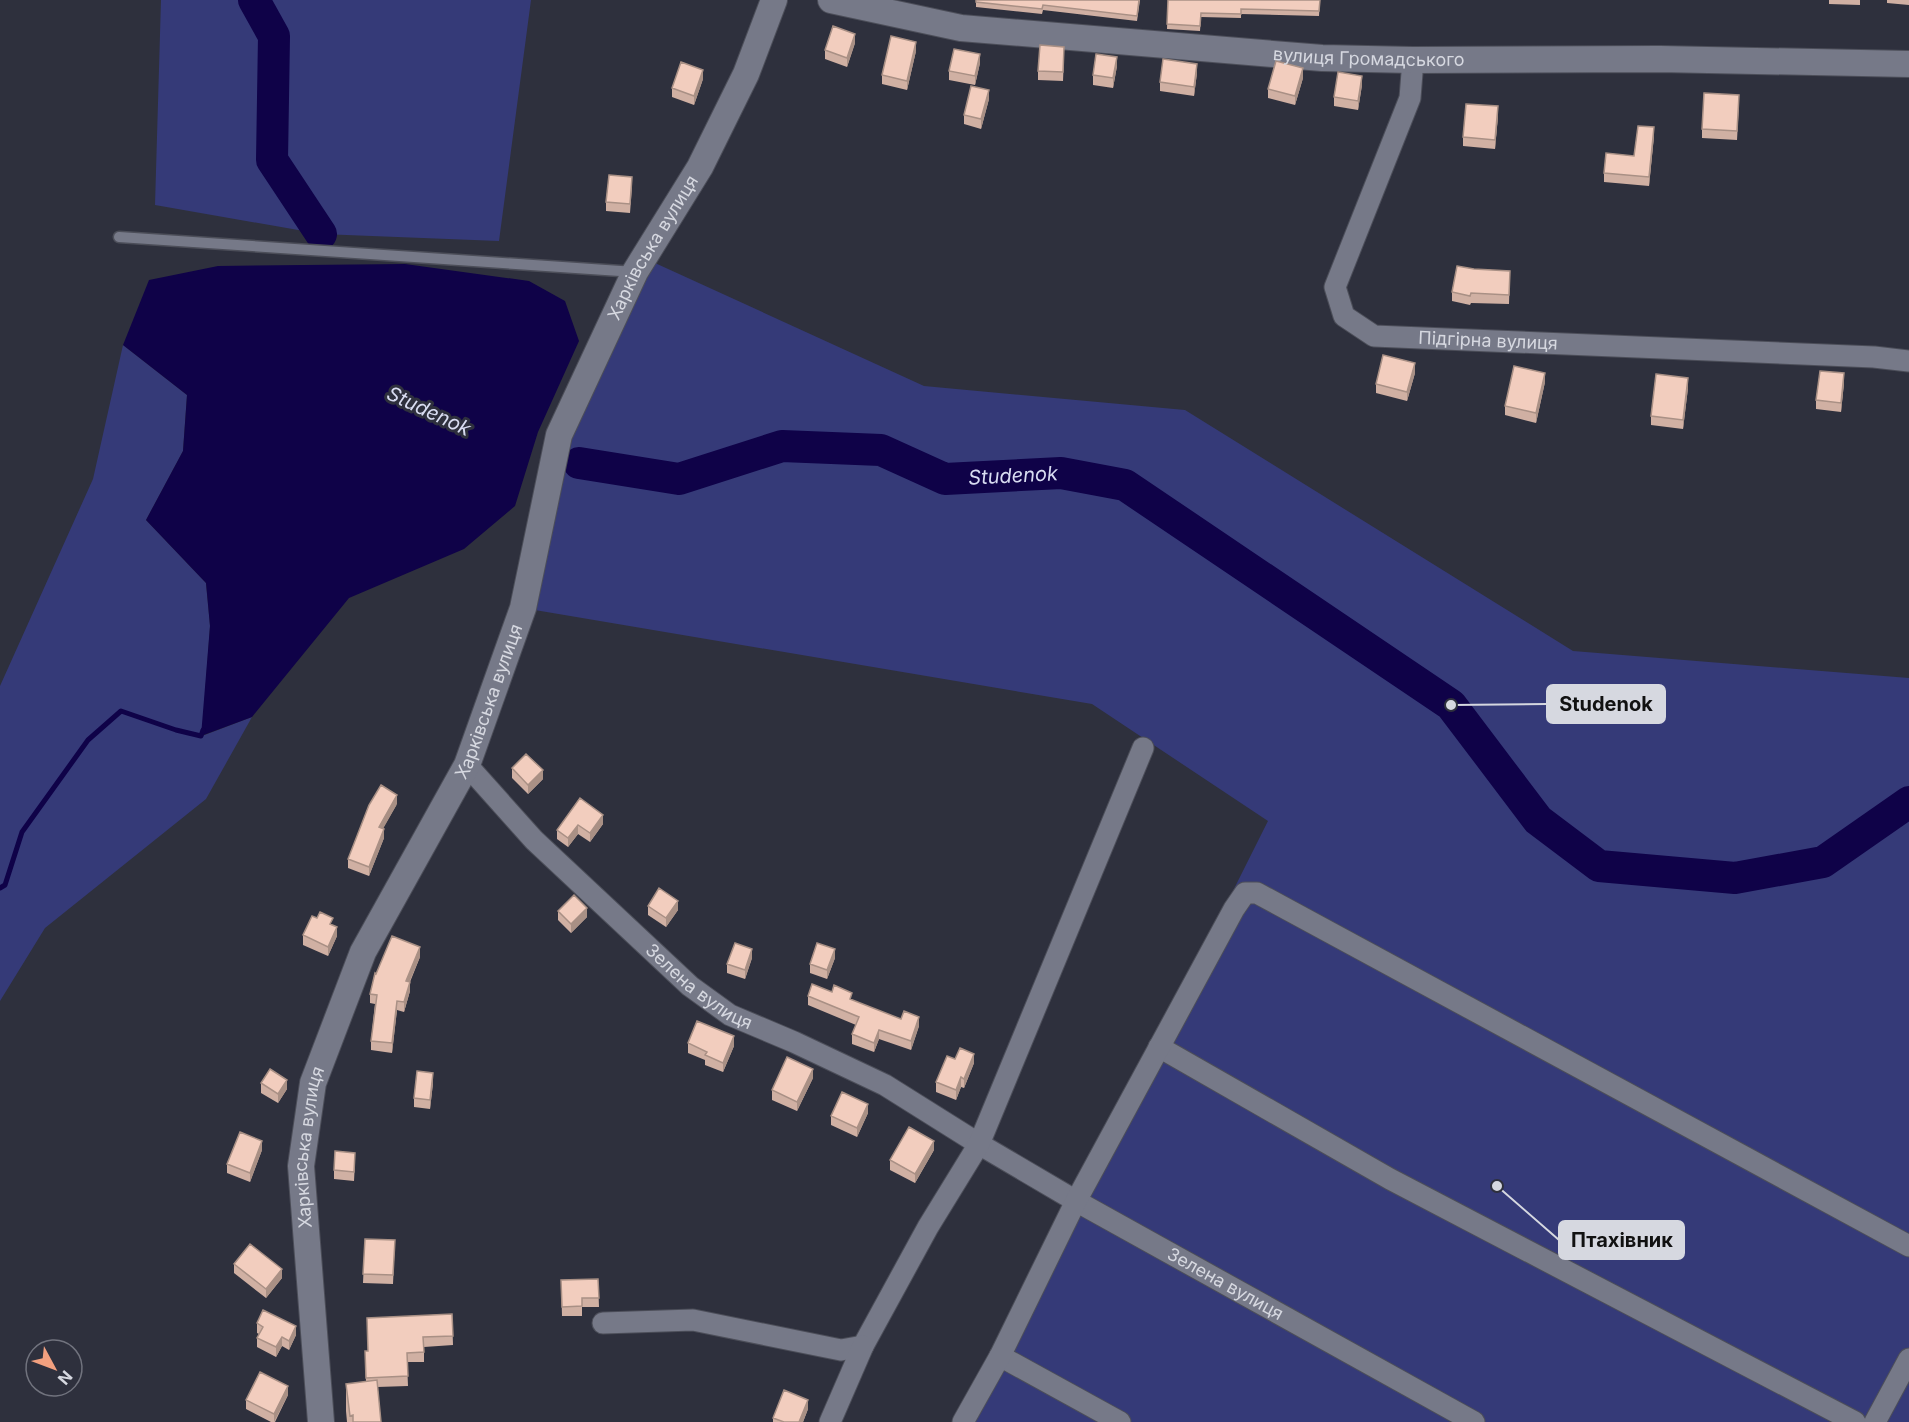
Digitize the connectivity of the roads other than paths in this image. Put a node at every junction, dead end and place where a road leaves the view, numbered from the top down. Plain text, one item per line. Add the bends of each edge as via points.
1 (774, 0) edge
2 (831, 0) edge
3 (1413, 60) junction
4 (1909, 64) edge
5 (119, 237) dead end
6 (635, 273) junction
7 (1909, 361) edge
8 (1143, 748) dead end
9 (467, 765) junction
10 (1159, 1047) junction
11 (979, 1144) junction
12 (1076, 1201) junction
13 (1909, 1246) edge
14 (603, 1323) dead end
15 (863, 1346) junction
16 (1000, 1356) junction
17 (1909, 1359) edge
18 (321, 1422) edge
19 (830, 1422) edge
20 (963, 1422) edge
21 (1120, 1422) edge
22 (1474, 1422) edge
23 (1855, 1422) edge
24 (1875, 1422) edge

1 - 6 street, Харківська вулиця via 746,74 700,167
2 - 3 street, вулиця Громадського via 961,28 1322,58
3 - 4 street, вулиця Громадського
3 - 7 street, Підгірна вулиця via 1410,98 1335,287 1344,316 1374,336
5 - 6 lane
6 - 9 street, Харківська вулиця via 559,435 523,608
8 - 11 street
9 - 11 street, Зелена вулиця via 534,840 698,992 730,1016 885,1084
9 - 18 street, Харківська вулиця via 363,952 313,1083 301,1166
10 - 12 street
10 - 13 street via 1234,909 1245,893 1257,893
10 - 23 street via 1390,1179
11 - 12 street, Зелена вулиця
11 - 15 street
12 - 16 street
12 - 22 street, Зелена вулиця
14 - 15 street via 693,1320 841,1350
15 - 19 street
16 - 20 street
16 - 21 street
17 - 24 street

